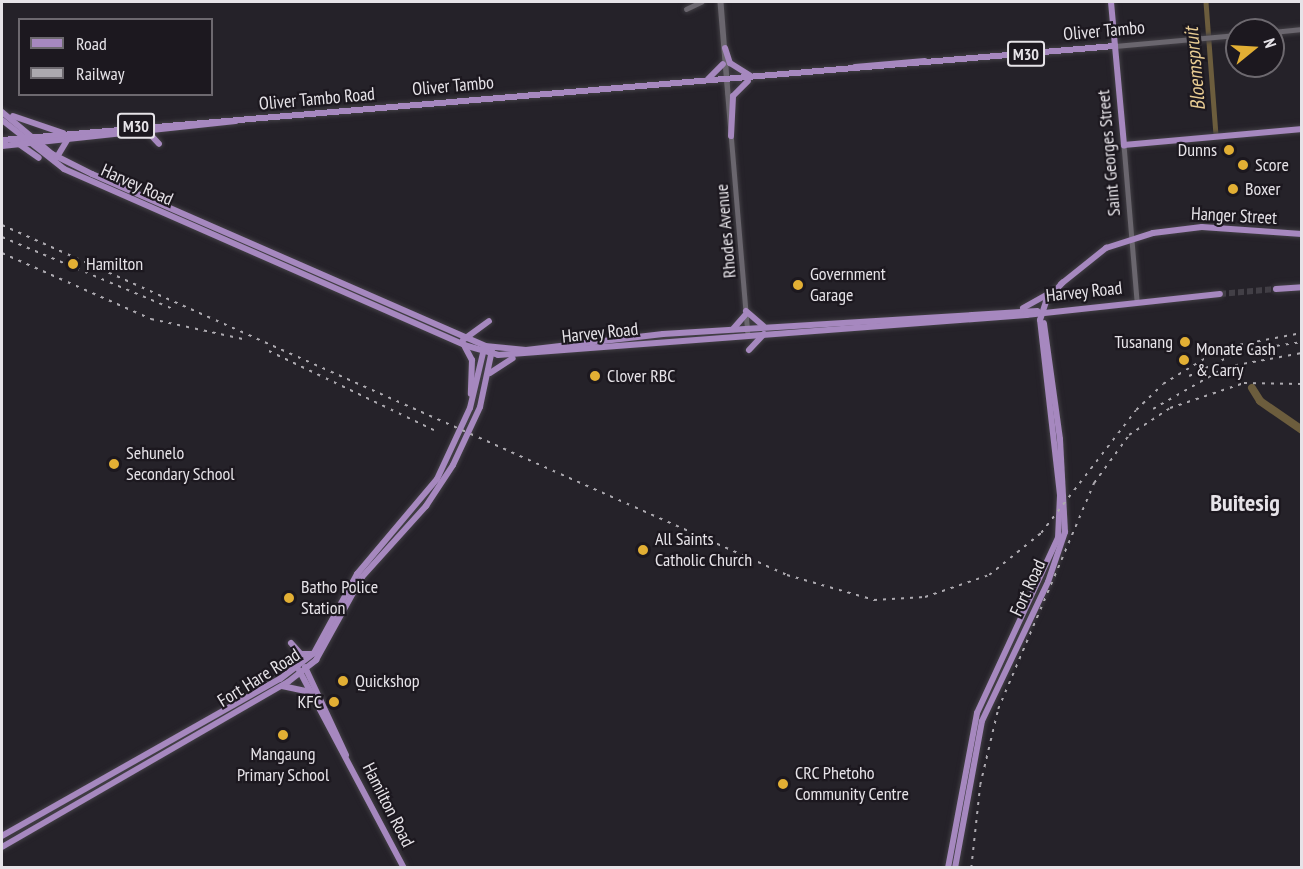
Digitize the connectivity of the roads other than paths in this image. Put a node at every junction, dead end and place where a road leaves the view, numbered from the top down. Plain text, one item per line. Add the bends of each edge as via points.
1 (701, 2) edge
2 (721, 2) edge
3 (1111, 2) edge
4 (686, 9) dead end
5 (1302, 29) edge
6 (1285, 31) edge
7 (1225, 36) edge
8 (1115, 46) junction
9 (725, 48) junction
10 (723, 64) junction
11 (751, 77) junction
12 (708, 79) junction
13 (726, 80) junction
14 (401, 107) junction
15 (2, 112) edge
16 (9, 116) junction
17 (2, 120) edge
18 (237, 121) junction
19 (1302, 129) edge
20 (167, 131) junction
21 (148, 132) junction
22 (67, 136) junction
23 (731, 136) junction
24 (2, 140) edge
25 (39, 140) junction
26 (28, 141) junction
27 (19, 144) junction
28 (1124, 145) junction
29 (2, 146) edge
30 (57, 157) junction
31 (64, 169) junction
32 (91, 177) junction
33 (1302, 234) edge
34 (1131, 238) junction
35 (1063, 282) junction
36 (1302, 287) edge
37 (1276, 289) tunnel mouth
38 (1220, 294) tunnel mouth
39 (1137, 301) junction
40 (1060, 308) junction
41 (1008, 311) junction
42 (1041, 311) junction
43 (746, 313) junction
44 (1026, 315) junction
45 (489, 321) dead end
46 (1042, 322) junction
47 (886, 323) junction
48 (732, 329) junction
49 (765, 330) junction
50 (748, 331) junction
51 (463, 343) junction
52 (484, 349) junction
53 (749, 350) dead end
54 (492, 351) junction
55 (519, 356) junction
56 (480, 407) junction
57 (468, 412) junction
58 (291, 643) dead end
59 (323, 651) junction
60 (314, 653) junction
61 (302, 668) junction
62 (313, 685) junction
63 (280, 687) junction
64 (310, 692) junction
65 (984, 705) junction
66 (346, 755) junction
67 (2, 836) edge
68 (2, 847) edge
69 (404, 867) edge
70 (948, 867) edge
71 (955, 867) edge

1 - 4 street
2 - 9 street
2 - 10 street
3 - 8 main road, Saint Georges Street
5 - 6 street
7 - 8 street, Oliver Tambo
8 - 11 main road, Oliver Tambo / M30
8 - 28 main road, Saint Georges Street
9 - 11 main road via 730,63
9 - 13 street
10 - 12 main road
10 - 13 street
11 - 13 main road, Oliver Tambo / M30
11 - 23 main road via 733,96
12 - 13 main road, Oliver Tambo / M30
12 - 14 main road, Oliver Tambo / M30
13 - 14 main road, Oliver Tambo / M30
13 - 23 street, Rhodes Avenue
14 - 18 main road, Oliver Tambo Road / M30
15 - 16 main road
16 - 22 main road
16 - 25 main road, Harvey Road
17 - 26 main road, Harvey Road
18 - 20 main road, Oliver Tambo Road / M30
18 - 22 main road, Oliver Tambo Road / M30
19 - 28 main road
20 - 21 main road, Oliver Tambo Road / M30
20 - 21 main road via 159,144
21 - 22 main road, Oliver Tambo Road / M30
22 - 25 main road, Oliver Tambo Road / M30
22 - 30 main road
23 - 43 street, Rhodes Avenue
24 - 26 main road, Oliver Tambo Road / M30
25 - 26 main road, Oliver Tambo Road / M30
25 - 30 main road, Harvey Road
26 - 27 main road, Oliver Tambo Road / M30
26 - 31 main road, Harvey Road
27 - 29 main road, Oliver Tambo Road / M30
27 - 31 main road
28 - 34 street, Saint Georges Street
30 - 32 main road, Harvey Road
31 - 32 main road, Harvey Road
32 - 51 main road, Harvey Road
33 - 34 main road, Hanger Street via 1202,227
34 - 35 main road, Hanger Street via 1097,254
34 - 39 street, Saint Georges Street
35 - 41 main road, Hanger Street via 1038,302
35 - 42 main road
36 - 37 main road
38 - 39 main road, Harvey Road
39 - 40 main road, Harvey Road
40 - 42 main road, Harvey Road
40 - 46 main road
41 - 42 main road
41 - 47 main road, Harvey Road
42 - 44 main road, Harvey Road
42 - 46 main road, Fort Road
43 - 48 main road
43 - 49 main road
43 - 50 street, Rhodes Avenue
44 - 46 main road
44 - 47 main road, Harvey Road
45 - 51 main road
46 - 65 main road, Fort Road via 1060,524 1051,561
47 - 49 main road, Harvey Road
48 - 50 main road, Harvey Road
48 - 54 main road, Harvey Road
49 - 50 main road, Harvey Road
49 - 53 main road
50 - 55 main road, Harvey Road
51 - 52 main road, Harvey Road
51 - 57 main road via 473,367
52 - 54 main road, Harvey Road
52 - 57 main road, Fort Hare Road
54 - 55 main road, Harvey Road
54 - 56 main road, Fort Hare Road
55 - 56 main road via 491,369
56 - 59 main road, Fort Hare Road via 441,484 362,577
57 - 60 main road, Fort Hare Road via 431,488 357,574
58 - 60 main road via 302,654
59 - 61 main road, Fort Hare Road
59 - 62 main road
60 - 61 main road, Fort Hare Road
61 - 62 main road, Hamilton Road
61 - 63 main road, Fort Hare Road
61 - 64 main road, Hamilton Road
61 - 67 main road, Fort Hare Road
62 - 66 main road, Hamilton Road
63 - 64 main road
63 - 68 main road, Fort Hare Road
64 - 66 main road, Hamilton Road
65 - 70 main road, Fort Road
65 - 71 main road, Fort Road
66 - 69 main road, Hamilton Road

